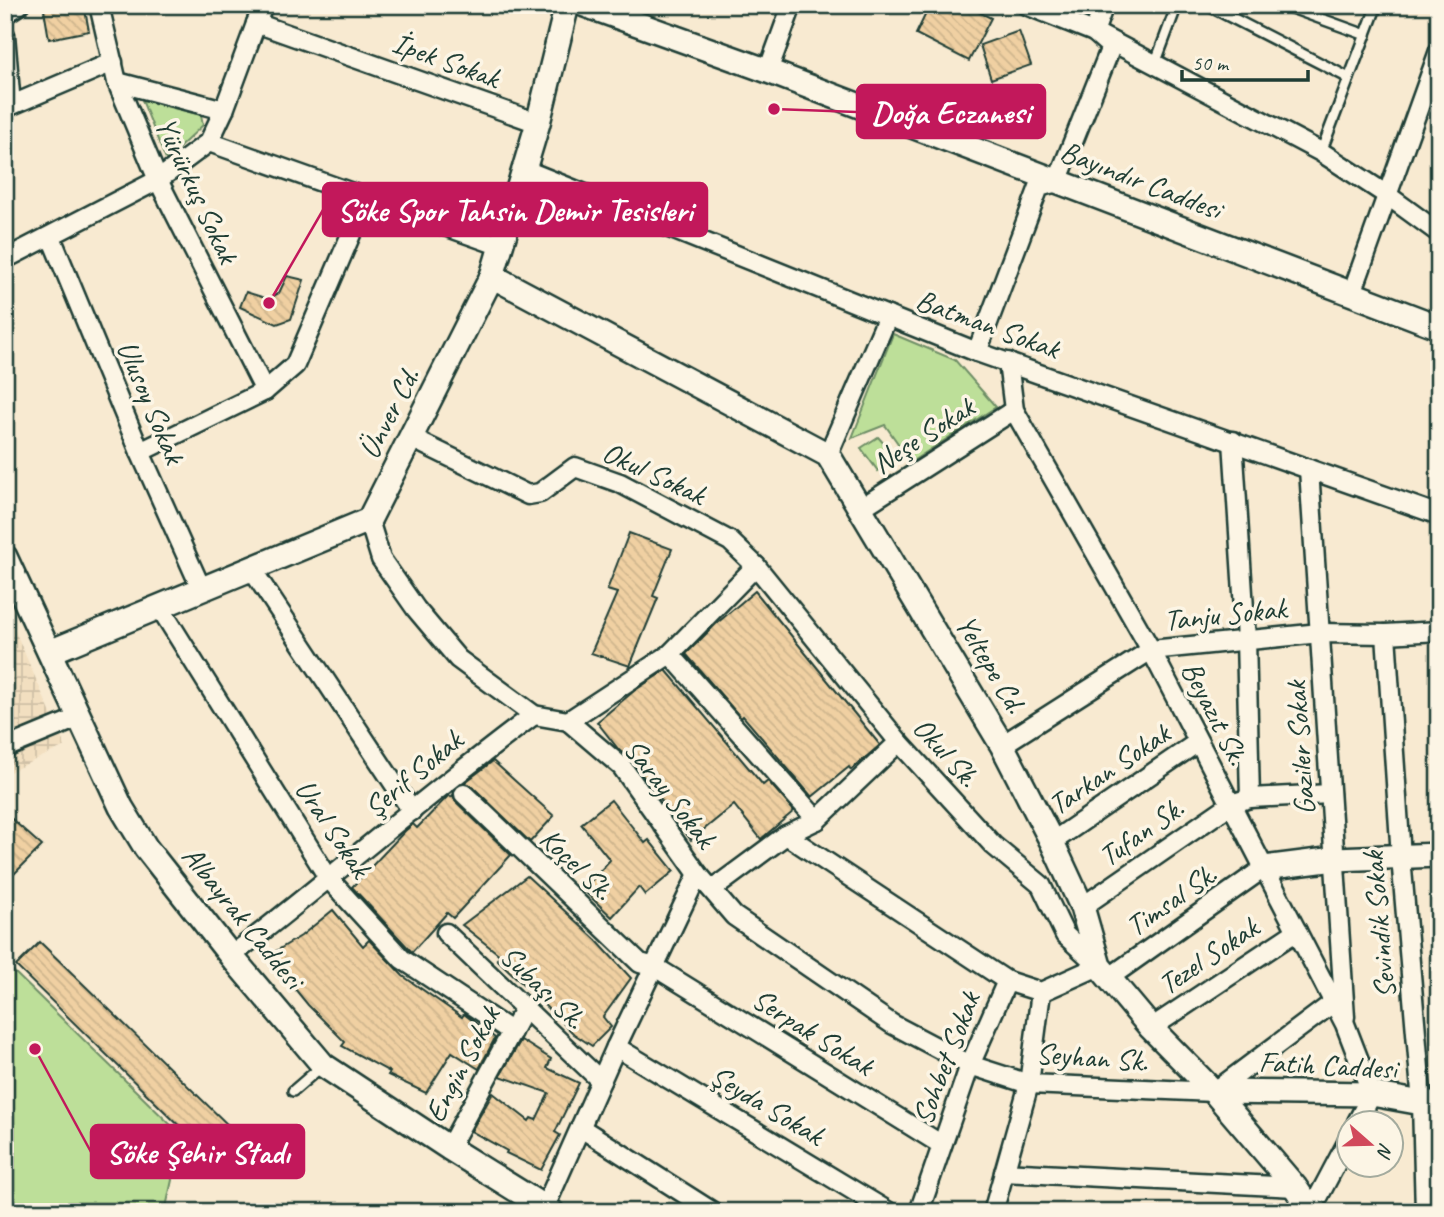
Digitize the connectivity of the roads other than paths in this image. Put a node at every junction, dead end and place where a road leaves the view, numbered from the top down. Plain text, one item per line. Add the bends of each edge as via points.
1 (19, 5) edge
2 (99, 5) edge
3 (263, 5) edge
4 (567, 5) edge
5 (585, 5) edge
6 (792, 5) edge
7 (1026, 5) edge
8 (1104, 5) edge
9 (1177, 5) edge
10 (1208, 5) edge
11 (1283, 5) edge
12 (1377, 5) edge
13 (5, 14) edge
14 (256, 23) junction
15 (1094, 32) junction
16 (1366, 35) junction
17 (5, 36) edge
18 (1439, 51) edge
19 (113, 62) junction
20 (1155, 64) junction
21 (768, 71) junction
22 (1349, 78) junction
23 (117, 82) junction
24 (7, 104) edge
25 (224, 110) junction
26 (538, 123) junction
27 (209, 142) junction
28 (1321, 152) junction
29 (523, 169) junction
30 (158, 180) junction
31 (1057, 182) junction
32 (1387, 195) junction
33 (367, 198) junction
34 (1439, 233) edge
35 (51, 237) junction
36 (501, 246) junction
37 (5, 259) edge
38 (492, 276) junction
39 (1352, 293) junction
40 (888, 316) junction
41 (1439, 327) edge
42 (977, 352) junction
43 (1008, 362) junction
44 (265, 391) junction
45 (1014, 410) junction
46 (411, 438) junction
47 (1233, 441) junction
48 (141, 452) junction
49 (828, 455) junction
50 (1309, 470) junction
51 (861, 508) junction
52 (1439, 515) edge
53 (369, 520) junction
54 (5, 557) edge
55 (756, 566) junction
56 (251, 568) junction
57 (201, 588) junction
58 (159, 606) junction
59 (1439, 631) edge
60 (1320, 634) junction
61 (1386, 634) junction
62 (1246, 639) junction
63 (1151, 650) junction
64 (50, 652) junction
65 (670, 654) junction
66 (534, 715) junction
67 (80, 718) junction
68 (568, 721) junction
69 (899, 742) junction
70 (1198, 742) junction
71 (1002, 745) junction
72 (5, 748) edge
73 (464, 794) dead end
74 (1330, 794) junction
75 (1250, 798) junction
76 (1231, 804) junction
77 (412, 811) junction
78 (817, 820) junction
79 (786, 835) junction
80 (1052, 842) junction
81 (1439, 855) edge
82 (1401, 857) junction
83 (1335, 859) junction
84 (1264, 868) junction
85 (698, 874) junction
86 (329, 880) junction
87 (713, 889) junction
88 (1082, 907) junction
89 (1297, 931) junction
90 (446, 933) dead end
91 (231, 956) junction
92 (655, 967) junction
93 (1105, 972) junction
94 (1007, 981) junction
95 (1041, 992) junction
96 (1334, 1002) junction
97 (525, 1007) junction
98 (1345, 1024) junction
99 (1151, 1028) junction
100 (512, 1032) junction
101 (616, 1047) junction
102 (323, 1065) junction
103 (970, 1065) junction
104 (601, 1081) junction
105 (1029, 1084) junction
106 (293, 1091) dead end
107 (1214, 1092) junction
108 (1372, 1094) junction
109 (1430, 1103) edge
110 (1364, 1108) edge
111 (581, 1128) junction
112 (942, 1146) junction
113 (449, 1148) junction
114 (1336, 1163) edge
115 (1004, 1171) junction
116 (1295, 1187) junction
117 (549, 1209) edge
118 (1312, 1210) edge
119 (713, 1212) edge
120 (888, 1212) edge
121 (919, 1212) edge
122 (993, 1212) edge
123 (1425, 1212) edge

1 - 13 street
2 - 19 street, Yürürkuş Sokak
3 - 14 street
4 - 26 street, Ünver Cd.
5 - 21 street, Bayındır Caddesi
6 - 21 street
7 - 15 street
8 - 15 street
9 - 20 lane
10 - 22 lane
11 - 16 lane
12 - 16 lane
14 - 25 street
14 - 26 street, İpek Sokak
15 - 20 street
15 - 31 street via 1111,47
16 - 22 lane
17 - 24 street
18 - 32 street
19 - 23 street, Yürürkuş Sokak
19 - 24 street
20 - 28 street
21 - 31 street, Bayındır Caddesi
22 - 28 lane
23 - 25 street
23 - 30 street, Yürürkuş Sokak
25 - 27 street
26 - 29 street, Ünver Cd.
27 - 30 street
27 - 33 street
28 - 32 street
29 - 36 street, Ünver Cd.
29 - 40 street, Batman Sokak
30 - 35 street
30 - 44 street, Yürürkuş Sokak
31 - 39 street, Bayındır Caddesi
31 - 42 street via 1040,187
32 - 34 street
32 - 39 street
33 - 36 street
33 - 44 street via 295,365
35 - 37 street
35 - 48 street, Ulusoy Sokak
36 - 38 street, Ünver Cd.
38 - 46 street, Ünver Cd.
38 - 49 street
39 - 41 street, Bayındır Caddesi
40 - 42 street, Batman Sokak
40 - 49 street
42 - 43 street, Batman Sokak
43 - 45 street, Beyazıt Sk.
43 - 47 street, Batman Sokak
44 - 48 street
45 - 51 street, Neşe Sokak
45 - 63 street, Beyazıt Sk.
46 - 53 street, Ünver Cd.
46 - 55 street, Okul Sokak via 528,495 540,493 575,467 620,483 730,541
47 - 50 street, Batman Sokak
47 - 62 street
48 - 57 street, Ulusoy Sokak
49 - 51 street, Yeltepe Cd.
50 - 52 street, Batman Sokak
50 - 60 street, Gaziler Sokak
51 - 71 street, Yeltepe Cd.
53 - 56 street
53 - 66 street via 381,559 458,659
54 - 64 street, Albayrak Caddesi
55 - 65 street
55 - 69 street, Okul Sk.
56 - 57 street
56 - 77 street
57 - 58 street
58 - 64 street
58 - 86 street, Ural Sokak
59 - 61 street, Tanju Sokak
60 - 61 street, Tanju Sokak
60 - 62 street, Tanju Sokak
60 - 74 street, Gaziler Sokak
61 - 82 street, Sevindik Sokak
62 - 63 street, Tanju Sokak
62 - 75 street
63 - 70 street, Beyazıt Sk.
63 - 71 street, Tanju Sokak
64 - 67 street, Albayrak Caddesi
65 - 68 street
65 - 78 street
66 - 68 street
66 - 77 street, Şerif Sokak
67 - 72 street
67 - 91 street, Albayrak Caddesi via 121,807 146,848
68 - 85 street, Saray Sokak via 622,768
69 - 78 street
69 - 93 street, Okul Sk. via 993,845 1041,885 1065,935
70 - 76 street, Beyazıt Sk.
70 - 80 street, Tarkan Sokak
71 - 80 street, Yeltepe Cd.
73 - 92 street, Koçel Sk. via 640,963
74 - 75 street, Tufan Sk.
74 - 83 street, Gaziler Sokak
75 - 76 street, Tufan Sk.
76 - 84 street, Beyazıt Sk.
76 - 88 street, Tufan Sk.
77 - 86 street, Şerif Sokak
78 - 79 street
79 - 87 street
79 - 94 street
80 - 88 street, Yeltepe Cd.
81 - 82 street
82 - 83 street
82 - 109 street, Sevindik Sokak
83 - 84 street
83 - 98 street, Gaziler Sokak
84 - 89 street, Beyazıt Sk.
84 - 93 street, Timsal Sk.
85 - 87 street, Saray Sokak
85 - 92 street
86 - 91 street, Şerif Sokak
86 - 100 street, Ural Sokak via 402,959
87 - 103 street, Saray Sokak via 734,916 778,947 892,1024
88 - 93 street, Yeltepe Cd.
89 - 96 street, Beyazıt Sk.
89 - 99 street, Tezel Sokak
90 - 97 street, Subaşı Sk.
91 - 102 street, Albayrak Caddesi
92 - 101 street
92 - 112 street, Serpak Sokak
93 - 95 street
93 - 99 street, Yeltepe Cd.
94 - 95 street, Sohbet Sokak
94 - 103 street, Sohbet Sokak
95 - 105 street
96 - 98 street, Beyazıt Sk.
96 - 107 street
97 - 100 street, Engin Sokak
97 - 104 street, Subaşı Sk.
98 - 108 street, Beyazıt Sk.
99 - 107 street, Yeltepe Cd.
100 - 113 street, Engin Sokak
101 - 104 street
101 - 120 street, Şeyda Sokak
102 - 106 lane
102 - 113 street, Albayrak Caddesi
103 - 105 street, Seyhan Sk.
103 - 112 street, Sohbet Sokak
104 - 111 street
105 - 107 street, Seyhan Sk.
105 - 115 street
107 - 108 street, Fatih Caddesi
107 - 116 street, Yeltepe Cd.
108 - 109 street, Fatih Caddesi
108 - 110 street
109 - 123 street, Sevindik Sokak
111 - 117 street
111 - 119 street
112 - 121 street, Sohbet Sokak
113 - 117 street, Albayrak Caddesi
114 - 118 street
115 - 116 street
115 - 122 street
116 - 118 street, Yeltepe Cd.

